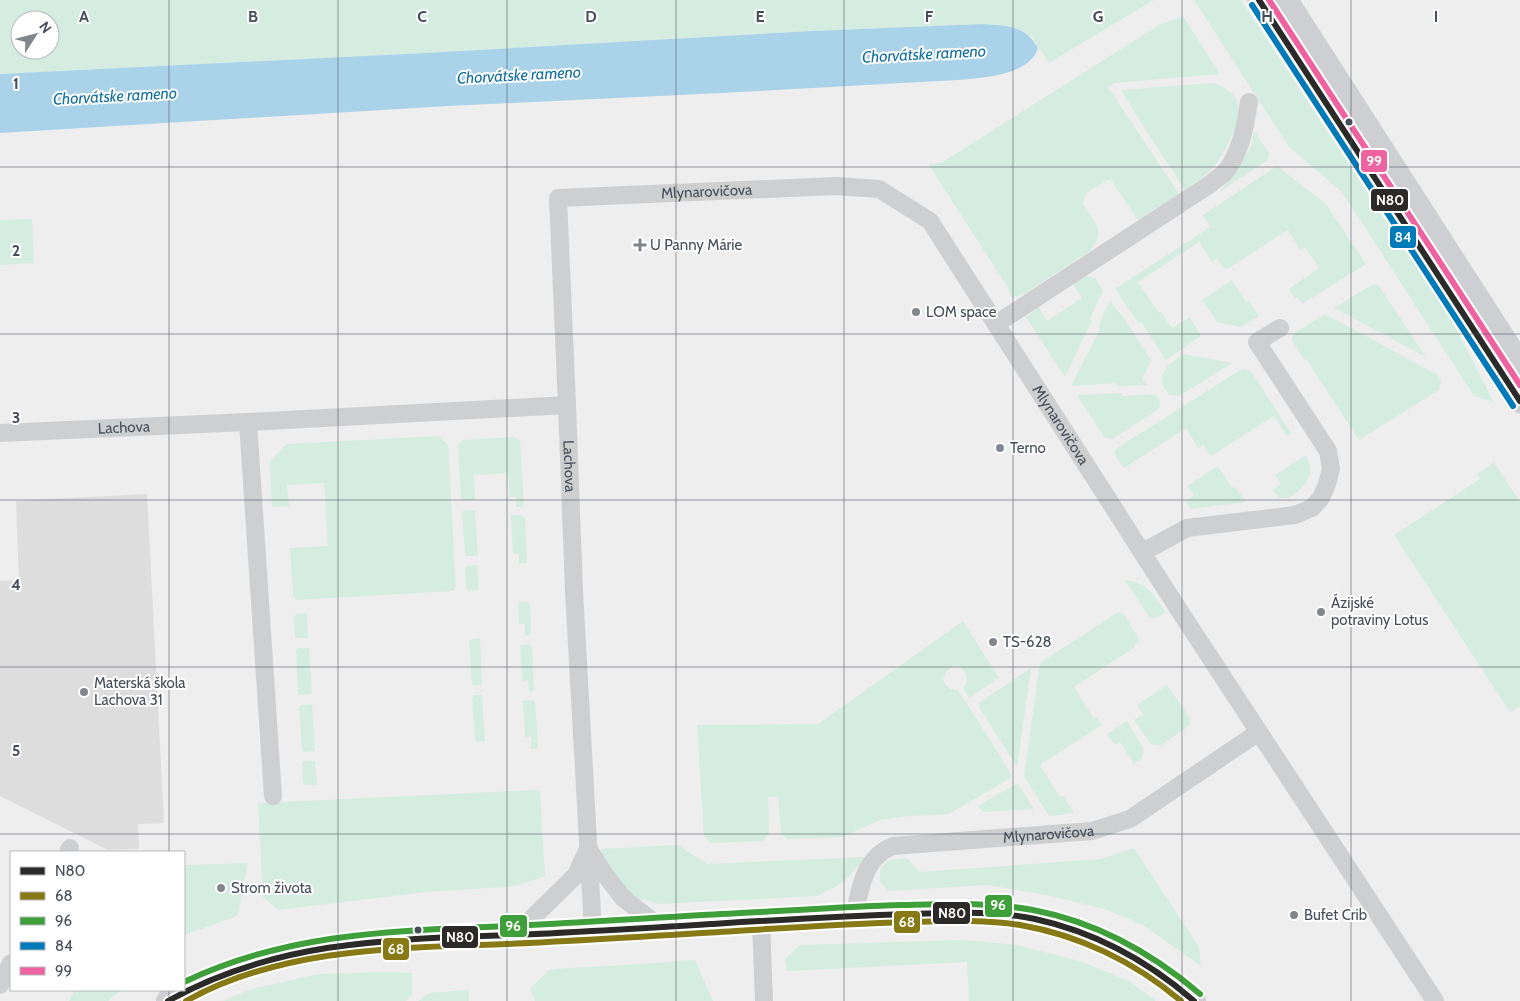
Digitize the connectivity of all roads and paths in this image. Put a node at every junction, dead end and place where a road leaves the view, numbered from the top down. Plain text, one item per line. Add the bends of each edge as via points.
1 (1258, 0) edge
2 (1286, 0) edge
3 (1249, 102) dead end
4 (996, 324) junction
5 (1280, 328) dead end
6 (1520, 364) edge
7 (1520, 401) edge
8 (567, 405) junction
9 (248, 422) junction
10 (0, 433) edge
11 (1143, 552) junction
12 (1259, 732) junction
13 (273, 796) dead end
14 (588, 848) junction
15 (854, 915) junction
16 (761, 921) junction
17 (660, 927) junction
18 (593, 931) junction
19 (516, 934) junction
20 (10, 965) edge
21 (0, 985) edge
22 (168, 1001) edge
23 (764, 1001) edge
24 (1194, 1001) edge
25 (1435, 1001) edge

1 - 7 street
2 - 6 street
3 - 4 street via 1244,132 1224,172
4 - 8 street, Mlynarovičova via 930,221 879,189 836,186 558,198
4 - 11 street, Mlynarovičova
5 - 11 street via 1257,342 1328,451 1331,469 1321,498 1312,508 1296,515 1187,528
8 - 9 street, Lachova
8 - 14 street, Lachova
9 - 10 street, Lachova
9 - 13 street
11 - 12 street, Mlynarovičova
12 - 15 street, Mlynarovičova via 1130,819 1092,831 893,846 869,864
12 - 25 street, Mlynarovičova
14 - 17 street, Lachova via 623,898
14 - 18 street, Lachova
14 - 19 street, Lachova via 576,875
15 - 16 street
15 - 24 street via 973,912 1050,923 1087,934 1120,950 1155,971
16 - 17 street
16 - 23 street
17 - 18 street
18 - 19 street
19 - 22 street via 420,938 322,948 238,969
20 - 21 street

